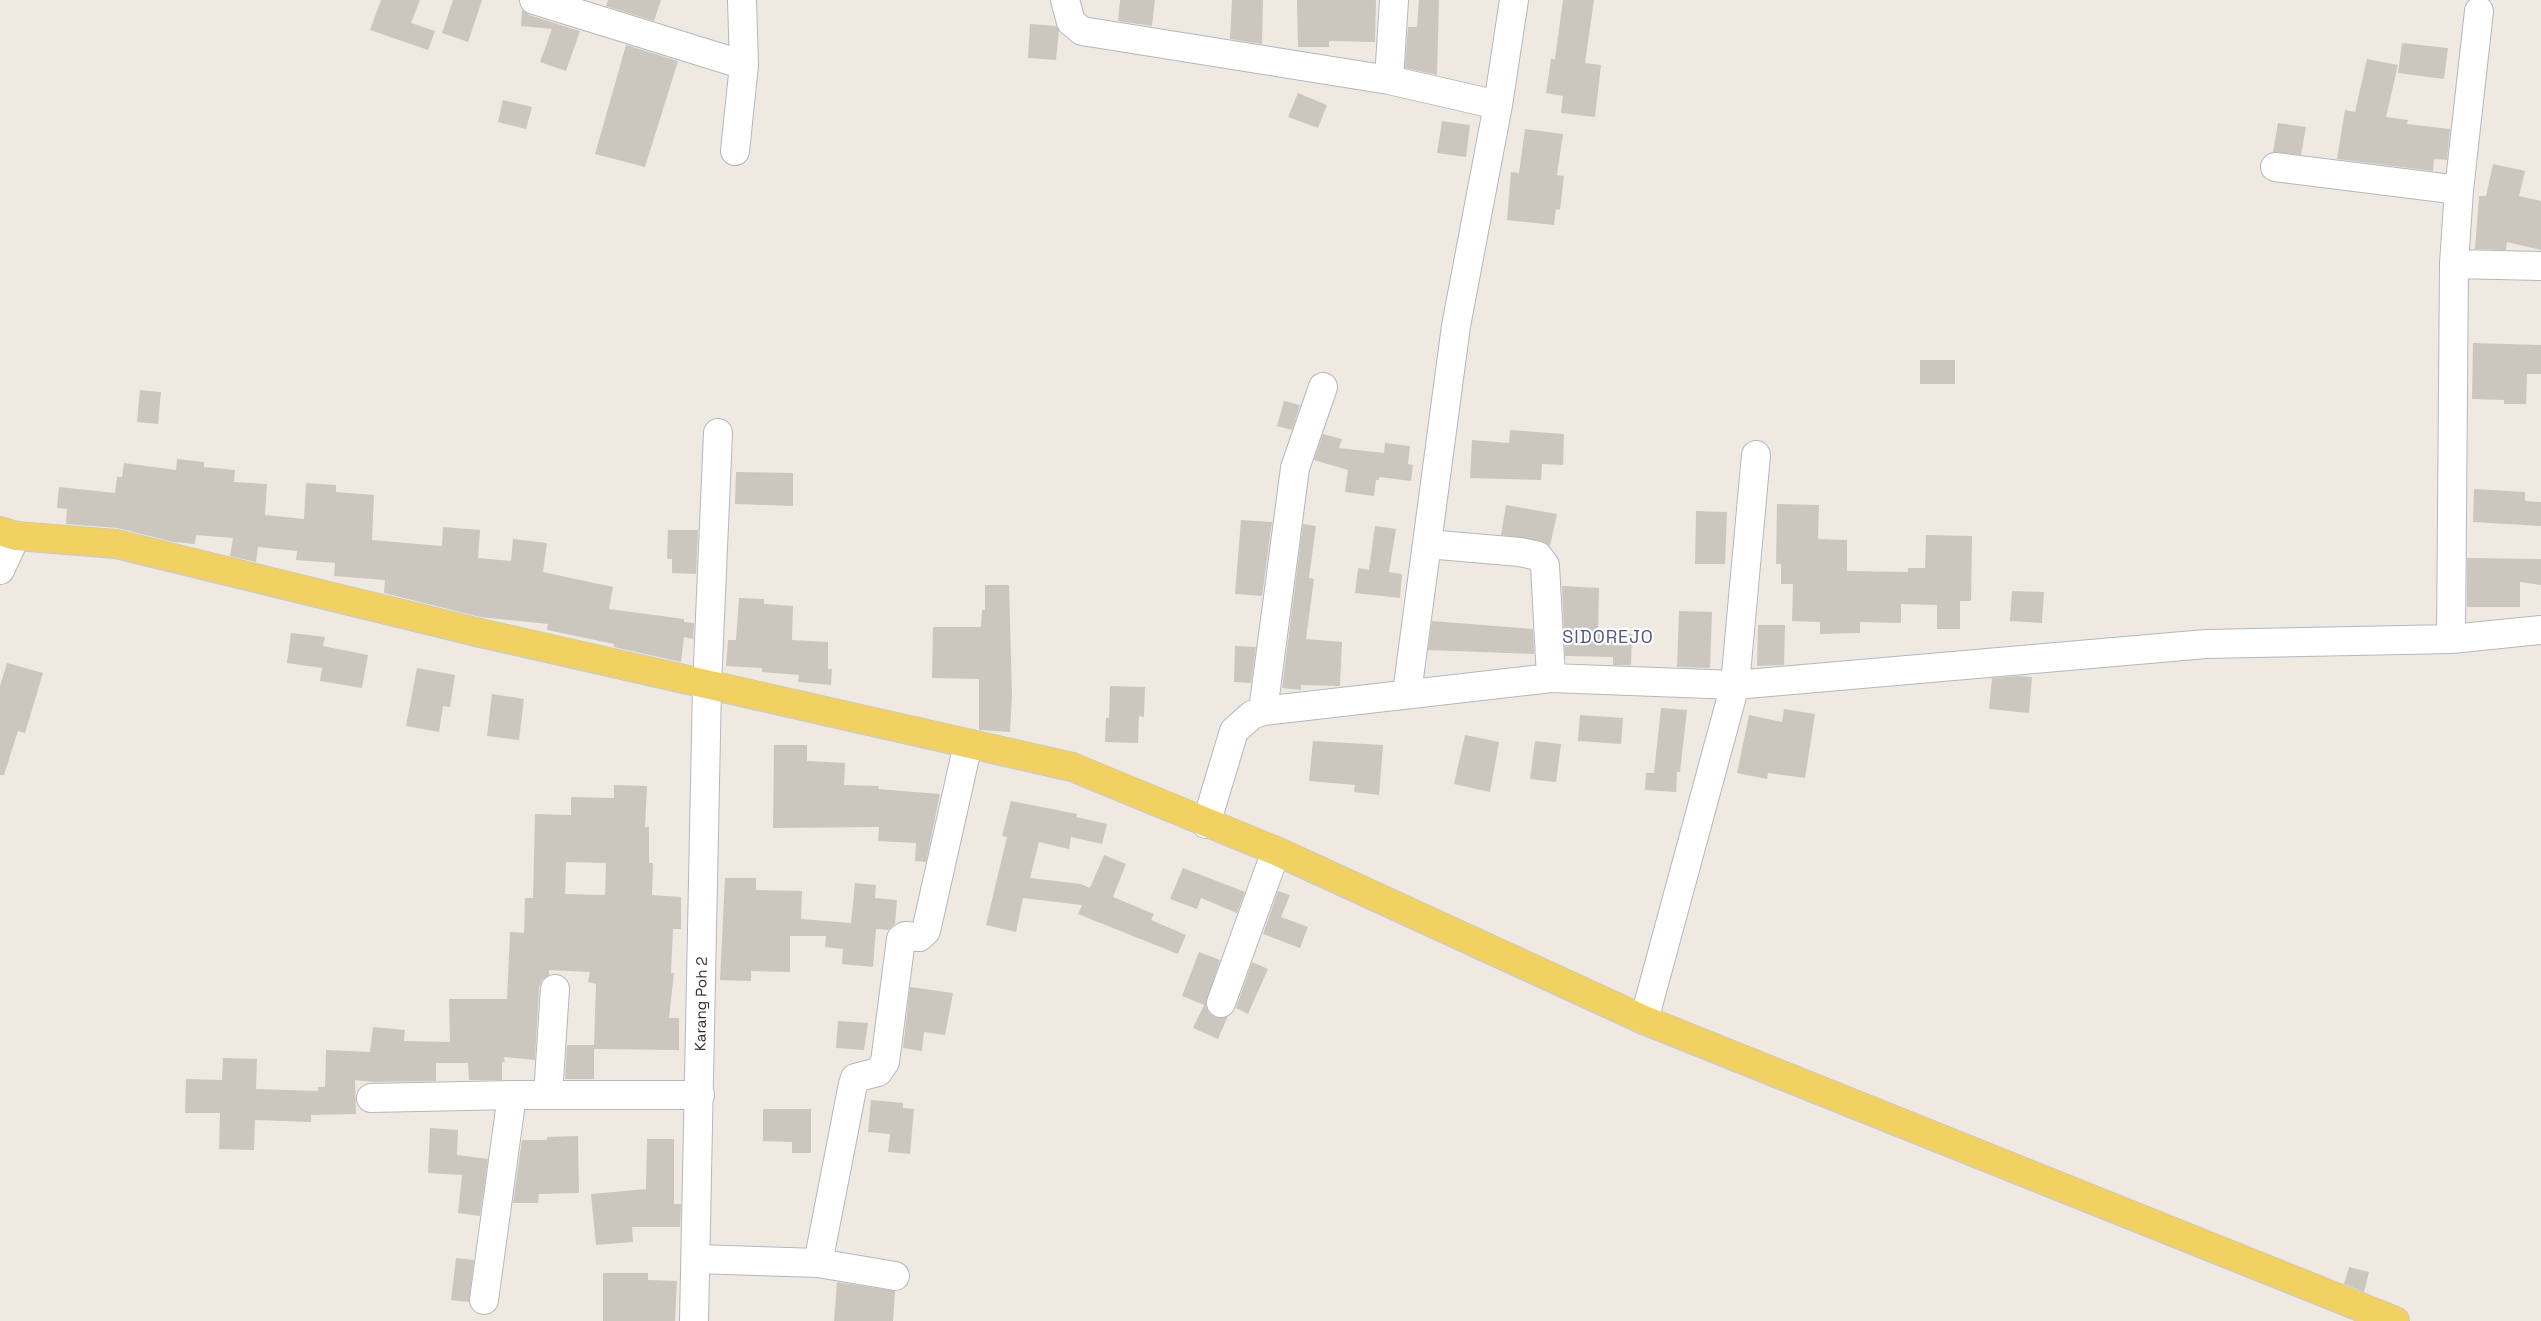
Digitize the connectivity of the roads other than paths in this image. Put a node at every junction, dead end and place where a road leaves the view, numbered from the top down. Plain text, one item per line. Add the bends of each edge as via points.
1 (534, 0) edge
2 (742, 0) edge
3 (1065, 0) edge
4 (1394, 0) edge
5 (1514, 0) edge
6 (2479, 11) dead end
7 (744, 65) junction
8 (1389, 80) junction
9 (1498, 105) junction
10 (735, 151) dead end
11 (2275, 167) dead end
12 (2459, 190) junction
13 (2454, 264) junction
14 (2541, 266) edge
15 (1323, 386) dead end
16 (718, 433) dead end
17 (1756, 454) dead end
18 (8, 533) edge
19 (1427, 544) junction
20 (0, 570) edge
21 (2541, 630) edge
22 (2451, 638) junction
23 (1550, 678) junction
24 (1734, 685) junction
25 (707, 686) junction
26 (1407, 693) junction
27 (1263, 711) junction
28 (968, 744) junction
29 (1206, 824) junction
30 (1276, 851) junction
31 (555, 989) dead end
32 (1221, 1003) dead end
33 (1644, 1020) junction
34 (512, 1095) junction
35 (548, 1095) junction
36 (700, 1095) junction
37 (371, 1098) dead end
38 (696, 1259) junction
39 (818, 1263) junction
40 (895, 1276) dead end
41 (484, 1300) dead end
42 (694, 1321) edge
43 (2395, 1321) edge

1 - 7 street
2 - 7 street
3 - 8 street via 1070,22 1082,31
4 - 8 street
5 - 9 street
6 - 12 street
7 - 10 street
8 - 9 street
9 - 19 street via 1456,326
11 - 12 street
12 - 13 street
13 - 14 street
13 - 22 street
15 - 27 street via 1295,468
16 - 25 street, Karang Poh 2
17 - 24 street
18 - 20 street
18 - 25 main road via 116,544
19 - 23 street via 1538,556 1545,565
19 - 26 street
21 - 22 street
22 - 24 street via 2206,644
23 - 24 street
23 - 26 street
24 - 33 street
25 - 28 main road
25 - 36 street, Karang Poh 2
26 - 27 street
27 - 29 street via 1252,715 1234,731
28 - 29 main road via 1072,767
28 - 39 street via 926,931 919,937 905,936 901,940 885,1062 878,1072 856,1078 853,1084
29 - 30 main road
30 - 32 street
30 - 33 main road
31 - 35 street
33 - 43 main road
34 - 35 street
34 - 37 street
34 - 41 street
35 - 36 street
36 - 38 street, Karang Poh 2
38 - 39 street
38 - 42 street, Karang Poh 2
39 - 40 street

